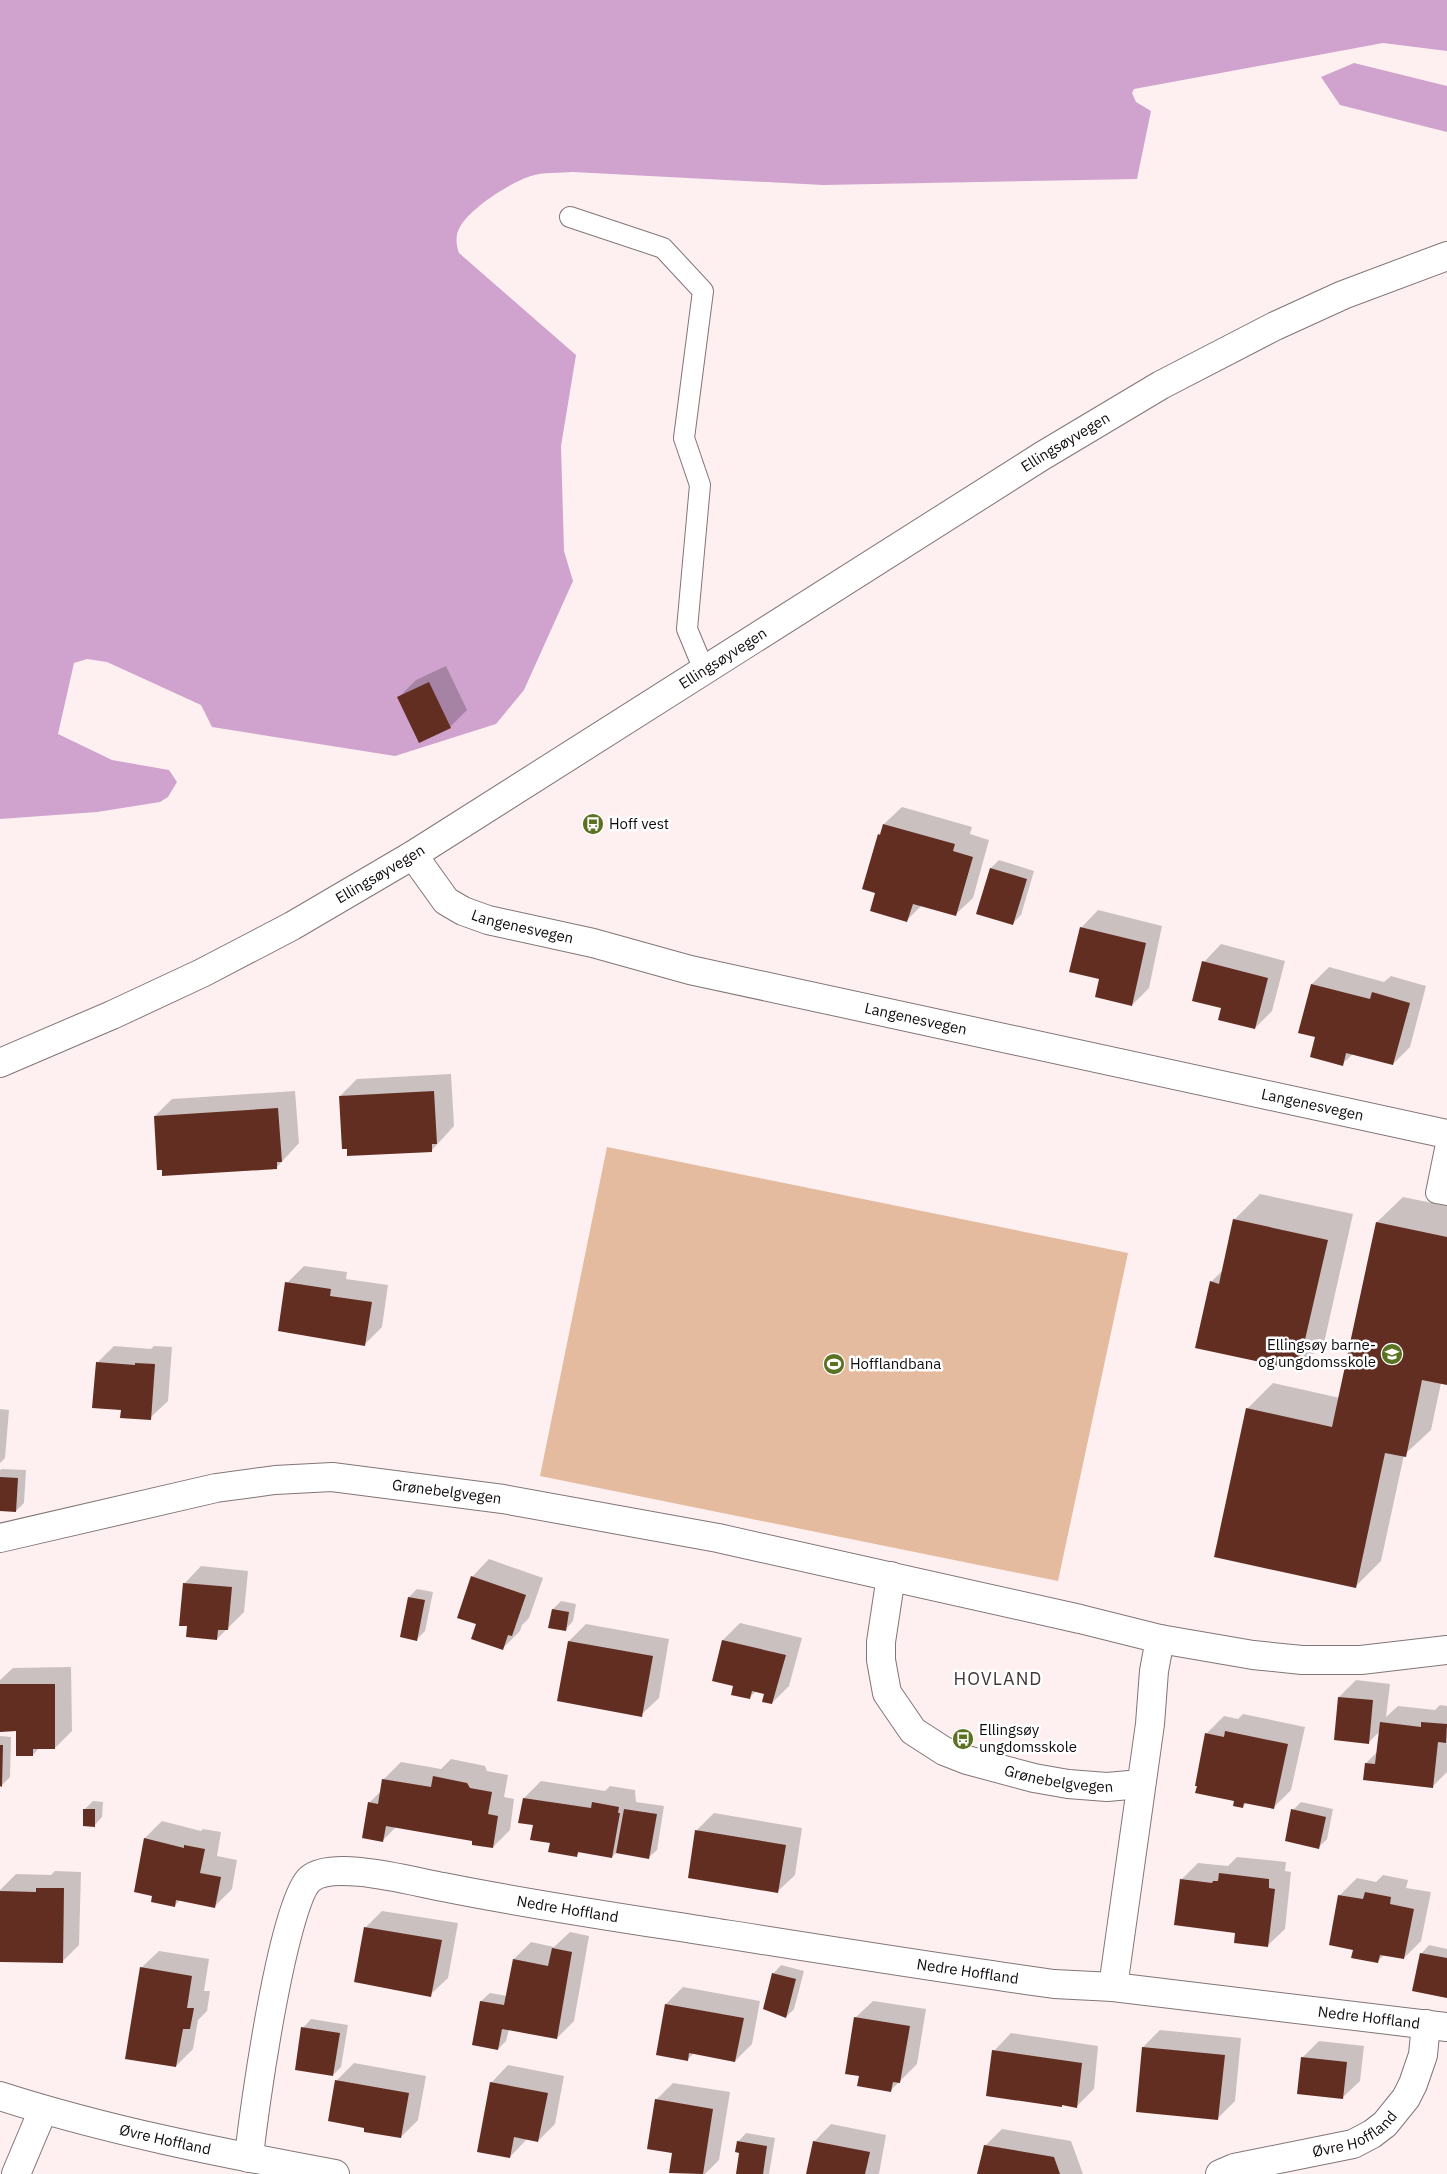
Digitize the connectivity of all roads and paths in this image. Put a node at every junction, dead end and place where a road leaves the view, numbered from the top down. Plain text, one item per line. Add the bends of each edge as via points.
1 (570, 217) dead end
2 (1447, 256) edge
3 (704, 670) junction
4 (413, 855) junction
5 (0, 1063) edge
6 (1447, 1134) edge
7 (1447, 1138) edge
8 (1447, 1195) edge
9 (0, 1538) edge
10 (891, 1576) junction
11 (1160, 1639) junction
12 (1447, 1650) edge
13 (1141, 1784) junction
14 (1113, 1987) junction
15 (1436, 2025) edge
16 (0, 2096) edge
17 (43, 2110) junction
18 (250, 2158) junction
19 (16, 2174) edge
20 (335, 2174) edge
21 (1220, 2174) edge

1 - 3 lane via 663,248 704,291 684,438 700,486 687,629
2 - 3 street, Ellingsøyvegen via 1343,295 1161,385 1042,456
3 - 4 street, Ellingsøyvegen
4 - 5 street, Ellingsøyvegen via 292,926 202,973 112,1016
4 - 6 street, Langenesvegen via 446,901 488,920 690,970
7 - 8 lane via 1436,1193
9 - 10 street, Grønebelgvegen via 216,1488 332,1477 503,1499 718,1538
10 - 11 street, Grønebelgvegen
10 - 13 street, Grønebelgvegen via 880,1642 881,1660 887,1692 912,1731 966,1760 1034,1778 1108,1787
11 - 12 street, Grønebelgvegen via 1302,1660 1361,1660
11 - 13 street
13 - 14 street
14 - 15 street, Nedre Hoffland
14 - 18 street, Nedre Hoffland via 1054,1984 926,1966 519,1902 386,1876 330,1871 310,1879 292,1917 254,2114
15 - 21 street, Øvre Hoffland via 1406,2098 1385,2124 1372,2134 1353,2144 1234,2168
16 - 17 street, Øvre Hoffland
17 - 18 street, Øvre Hoffland
17 - 19 street
18 - 20 street, Øvre Hoffland

